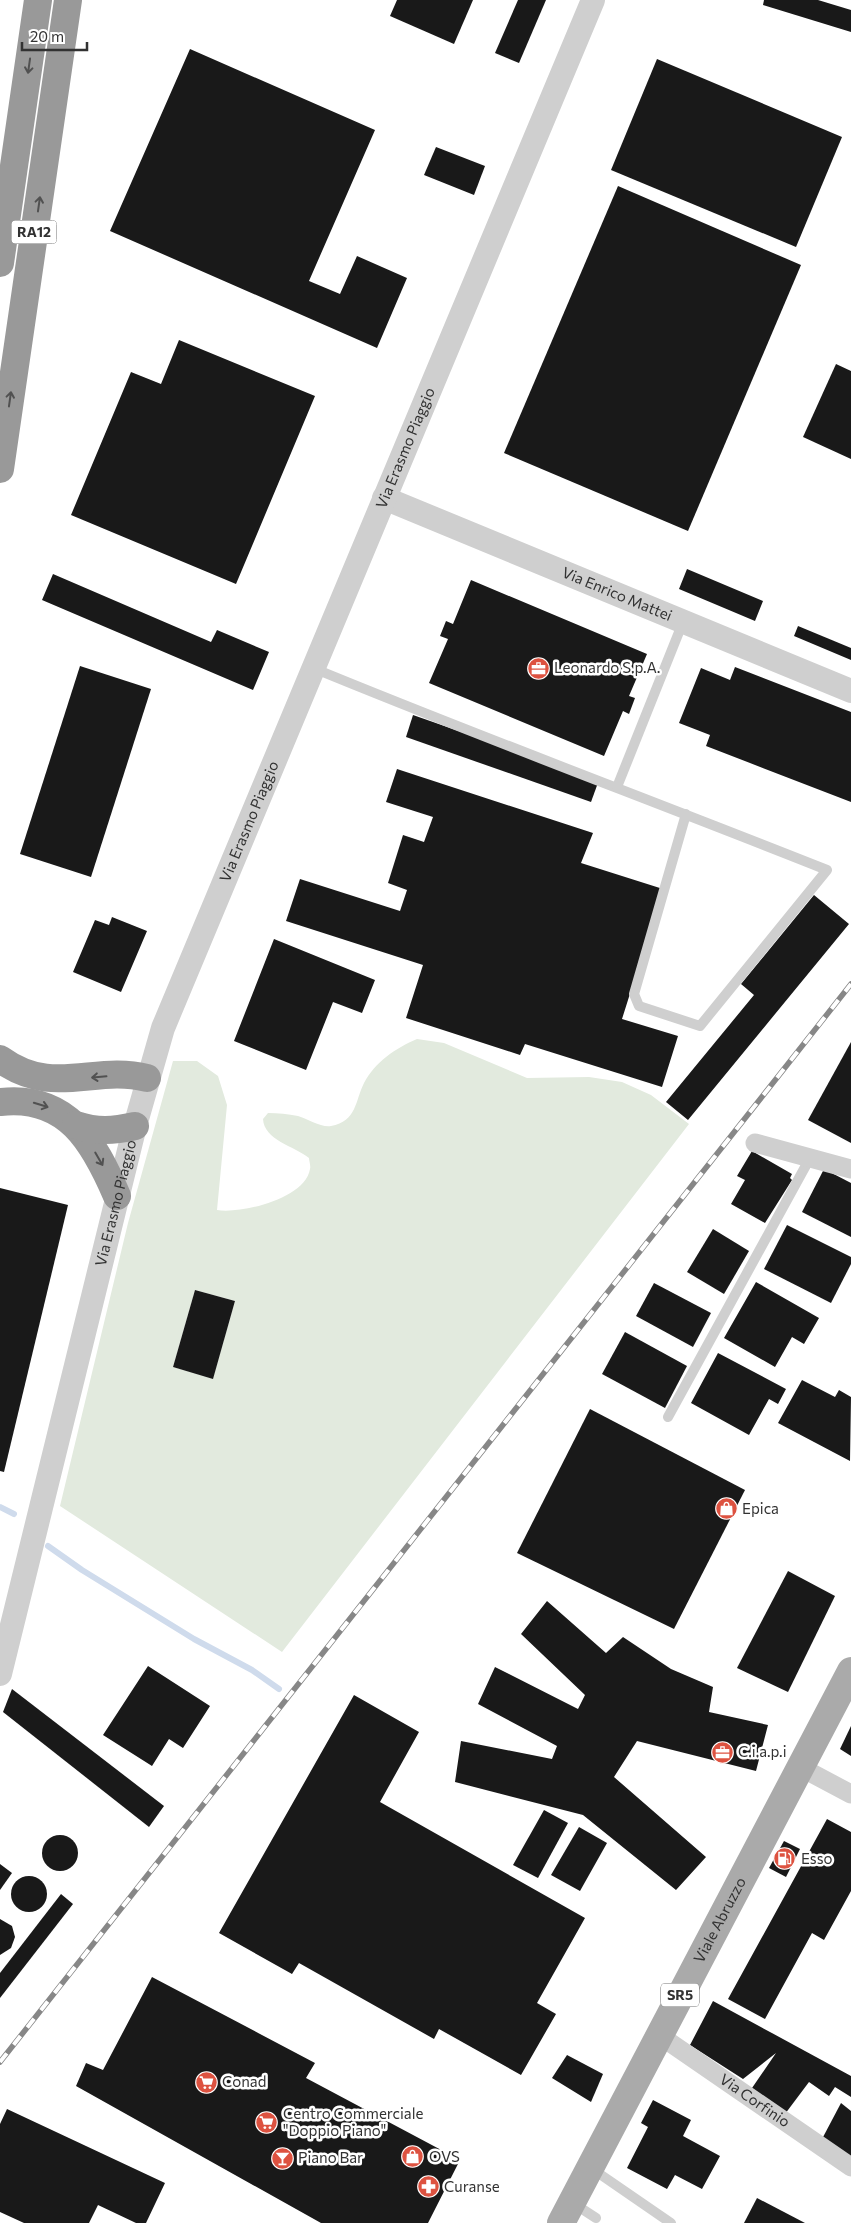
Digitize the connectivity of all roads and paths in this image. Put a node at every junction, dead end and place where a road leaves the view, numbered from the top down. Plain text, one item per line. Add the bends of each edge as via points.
1 (38, 0) edge
2 (68, 0) edge
3 (593, 0) edge
4 (0, 263) edge
5 (0, 469) edge
6 (384, 498) junction
7 (683, 622) junction
8 (313, 668) junction
9 (851, 691) edge
10 (617, 786) junction
11 (686, 814) junction
12 (0, 1059) edge
13 (147, 1078) junction
14 (0, 1102) edge
15 (76, 1125) junction
16 (135, 1126) junction
17 (755, 1143) dead end
18 (810, 1158) junction
19 (851, 1169) edge
20 (118, 1196) junction
21 (668, 1417) dead end
22 (851, 1671) edge
23 (0, 1674) edge
24 (800, 1767) junction
25 (851, 1794) edge
26 (659, 2036) junction
27 (851, 2167) edge
28 (590, 2168) junction
29 (566, 2213) edge
30 (596, 2218) dead end
31 (671, 2223) edge

1 -> 4 highway, RA12
5 -> 2 highway, RA12
3 - 6 street, Via Erasmo Piaggio
6 - 7 street, Via Enrico Mattei
6 - 8 street, Via Erasmo Piaggio
7 - 9 street, Via Enrico Mattei
7 - 10 lane
8 - 10 lane
8 - 13 street, Via Erasmo Piaggio via 170,1011
10 - 11 lane
11 - 11 lane via 827,870 700,1026 639,1006 634,994
13 -> 12 highway via 115,1075 51,1079 21,1071
13 - 16 street, Via Erasmo Piaggio
14 -> 15 highway via 39,1103 56,1110
15 - 16 highway via 101,1131
15 -> 20 highway via 102,1163
16 - 20 street, Via Erasmo Piaggio
17 - 18 street
18 - 19 street
18 - 21 lane
20 - 23 street, Via Erasmo Piaggio
22 - 24 main road, Viale Abruzzo / SR5
24 - 25 street
24 - 26 main road, Viale Abruzzo / SR5
26 - 27 street, Via Corfinio
26 - 28 main road, Viale Abruzzo / SR5
28 - 29 main road, Viale Abruzzo / SR5
28 - 31 lane
29 - 30 lane

